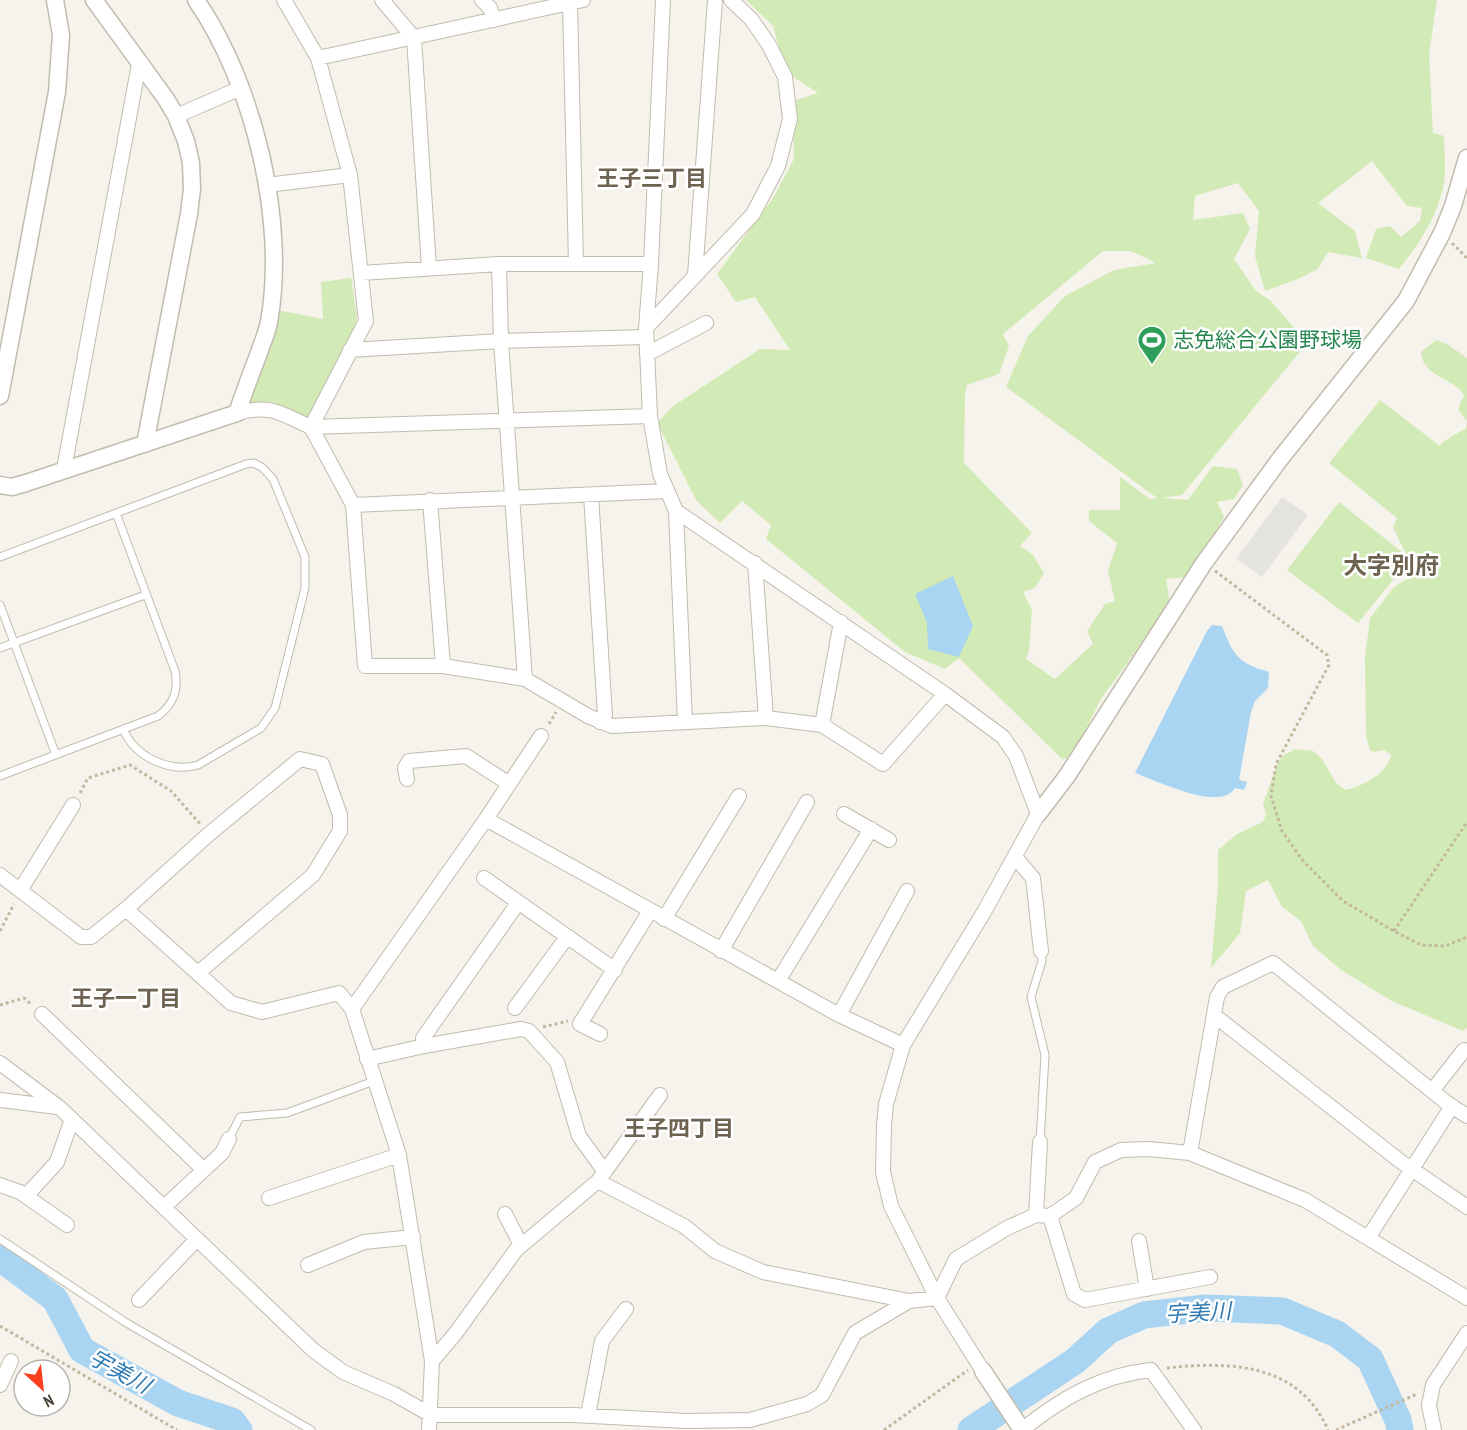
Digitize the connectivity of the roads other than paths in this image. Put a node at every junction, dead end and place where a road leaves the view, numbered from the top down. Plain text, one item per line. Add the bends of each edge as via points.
1 (55, 0) edge
2 (93, 0) edge
3 (196, 0) edge
4 (285, 0) edge
5 (382, 0) edge
6 (482, 0) edge
7 (663, 0) edge
8 (715, 0) edge
9 (731, 0) edge
10 (577, 1) edge
11 (494, 20) junction
12 (414, 39) junction
13 (318, 58) junction
14 (139, 64) junction
15 (242, 88) junction
16 (176, 116) junction
17 (1467, 158) edge
18 (350, 175) junction
19 (267, 185) junction
20 (576, 263) junction
21 (499, 264) junction
22 (651, 264) junction
23 (429, 268) junction
24 (361, 273) junction
25 (695, 276) junction
26 (706, 323) dead end
27 (646, 332) junction
28 (501, 341) junction
29 (350, 350) junction
30 (647, 354) junction
31 (0, 396) edge
32 (237, 413) junction
33 (650, 416) junction
34 (506, 420) junction
35 (311, 427) junction
36 (145, 444) junction
37 (64, 469) junction
38 (0, 485) edge
39 (667, 491) junction
40 (591, 495) junction
41 (511, 498) junction
42 (430, 500) junction
43 (353, 505) junction
44 (676, 511) junction
45 (116, 513) junction
46 (0, 557) edge
47 (755, 563) junction
48 (145, 595) junction
49 (0, 605) edge
50 (840, 622) junction
51 (14, 643) junction
52 (0, 648) edge
53 (443, 666) junction
54 (525, 679) junction
55 (945, 694) junction
56 (766, 718) junction
57 (600, 722) junction
58 (685, 722) junction
59 (822, 725) junction
60 (123, 729) junction
61 (541, 736) road end
62 (56, 755) junction
63 (0, 776) edge
64 (407, 779) dead end
65 (508, 783) junction
66 (739, 796) dead end
67 (807, 802) dead end
68 (73, 806) road end
69 (844, 814) dead end
70 (1038, 814) junction
71 (486, 819) junction
72 (870, 830) junction
73 (889, 840) dead end
74 (1015, 857) junction
75 (0, 875) edge
76 (484, 878) dead end
77 (21, 889) junction
78 (907, 891) dead end
79 (518, 903) junction
80 (126, 909) junction
81 (650, 911) junction
82 (664, 919) junction
83 (567, 937) junction
84 (722, 951) junction
85 (1041, 951) joint
86 (615, 970) junction
87 (198, 973) junction
88 (778, 981) junction
89 (515, 1008) dead end
90 (352, 1009) junction
91 (42, 1014) road end
92 (840, 1015) junction
93 (1215, 1016) junction
94 (600, 1034) dead end
95 (903, 1044) junction
96 (424, 1046) junction
97 (1464, 1050) dead end
98 (367, 1059) junction
99 (0, 1063) edge
100 (374, 1081) junction
101 (1432, 1091) junction
102 (660, 1095) dead end
103 (0, 1100) edge
104 (1452, 1106) junction
105 (60, 1108) junction
106 (1467, 1116) edge
107 (72, 1119) junction
108 (229, 1139) joint
109 (1040, 1142) joint
110 (1190, 1153) junction
111 (399, 1155) junction
112 (1412, 1169) junction
113 (204, 1170) junction
114 (602, 1176) junction
115 (0, 1185) edge
116 (26, 1196) junction
117 (269, 1198) dead end
118 (164, 1207) junction
119 (1467, 1207) edge
120 (505, 1214) dead end
121 (1043, 1216) junction
122 (67, 1226) dead end
123 (413, 1238) junction
124 (1368, 1238) junction
125 (0, 1239) edge
126 (197, 1239) junction
127 (1139, 1241) dead end
128 (521, 1245) junction
129 (308, 1265) dead end
130 (1210, 1277) dead end
131 (1147, 1289) junction
132 (937, 1298) junction
133 (1467, 1298) edge
134 (139, 1300) dead end
135 (909, 1300) junction
136 (626, 1309) dead end
137 (1467, 1333) edge
138 (11, 1360) dead end
139 (432, 1361) junction
140 (980, 1367) joint
141 (0, 1385) edge
142 (431, 1415) junction
143 (588, 1415) junction
144 (1019, 1426) edge
145 (311, 1430) edge
146 (429, 1430) edge
147 (1194, 1430) edge
148 (1434, 1430) edge

1 - 31 street via 61,35 57,92
2 - 14 street
3 - 15 street
4 - 13 street
5 - 12 street
6 - 11 street
7 - 22 street
8 - 25 street
9 - 25 street via 751,19 785,77 790,119 778,166 753,214
10 - 11 street
10 - 20 street
11 - 12 street
12 - 13 street
12 - 23 street
13 - 18 street
14 - 16 street
14 - 37 street
15 - 16 street
15 - 19 street
16 - 36 street via 191,163 192,189
17 - 70 street via 1442,233 1406,301 1204,562 1067,776
18 - 19 street
18 - 24 street
19 - 32 street via 274,249 269,324
20 - 21 street
20 - 22 street
21 - 23 street
21 - 28 street
22 - 27 street
23 - 24 street
24 - 29 street via 366,321
25 - 27 street
26 - 30 street
27 - 28 street
27 - 30 street
28 - 29 street
28 - 34 street
29 - 35 street
30 - 33 street
32 - 35 street via 270,408
32 - 36 street
33 - 34 street
33 - 39 street via 660,474
34 - 35 street
34 - 41 street
35 - 43 street
36 - 37 street
37 - 38 street via 12,487
39 - 40 street
39 - 44 street
40 - 41 street
40 - 57 street via 605,715
41 - 42 street
41 - 54 street
42 - 43 street
42 - 53 street
43 - 53 street via 365,666
44 - 47 street
44 - 58 street
45 - 46 lane
45 - 48 lane
45 - 60 lane via 254,463 273,479 306,564 305,588 275,708 261,728 191,767 158,763 128,740
47 - 50 street
47 - 56 street
48 - 51 lane
48 - 60 lane via 175,671 177,692 158,716
49 - 51 lane
50 - 55 street
50 - 59 street
51 - 52 lane
51 - 62 lane
53 - 54 street
54 - 57 street
55 - 59 street via 883,764
55 - 70 street via 1003,737 1016,756
56 - 58 street
56 - 59 street
57 - 58 street via 612,726
60 - 62 lane
61 - 65 street
62 - 63 lane
64 - 65 street via 405,768 409,761 466,756
65 - 71 street
66 - 82 street
67 - 84 street
68 - 77 street
69 - 72 street
70 - 74 street
71 - 81 street
71 - 90 street
72 - 73 street
72 - 88 street
74 - 85 street via 1033,878
74 - 95 street
75 - 77 street
76 - 79 street
77 - 80 street via 81,937 91,937
78 - 92 street
79 - 83 street
79 - 96 street via 423,1038
80 - 87 street
80 - 87 street via 300,759 322,764 340,815 340,831 313,875
81 - 82 street
81 - 86 street
82 - 84 street
83 - 86 street
83 - 89 street
84 - 88 street
85 - 109 lane via 1042,961 1031,997 1046,1055
86 - 94 street via 580,1024
87 - 90 street via 231,1003 262,1012 339,993
88 - 92 street
90 - 98 street
91 - 113 street
92 - 95 street
93 - 101 street via 1217,997 1224,987 1273,963
93 - 110 street
93 - 112 street
95 - 132 street via 886,1104 883,1172 891,1206
96 - 98 street
96 - 114 street via 521,1029 529,1031 557,1062 579,1136
97 - 101 street
98 - 100 street
99 - 105 street
100 - 108 lane via 287,1113 240,1117
100 - 111 street
101 - 104 street
102 - 114 street
103 - 105 street
104 - 106 street
104 - 112 street
105 - 107 street
107 - 116 street via 57,1162
107 - 118 street
108 - 113 street via 222,1153
109 - 121 street
110 - 121 street via 1121,1150 1095,1162 1076,1198
110 - 124 street via 1305,1200
111 - 117 street
111 - 123 street
112 - 119 street
112 - 124 street
113 - 118 street
114 - 128 street
114 - 135 street via 684,1226 715,1251 763,1272
115 - 116 street
116 - 122 street
118 - 126 street
120 - 128 street
121 - 131 street via 1074,1294 1085,1300
121 - 132 street via 1007,1228 956,1259
123 - 129 street via 364,1242
123 - 139 street
124 - 133 street
125 - 145 lane via 125,1322
126 - 134 street
126 - 142 street via 313,1350 344,1372
127 - 131 street
128 - 139 street
130 - 131 street
132 - 135 street
132 - 140 street
135 - 143 street via 855,1333 822,1395 807,1404 750,1420
136 - 143 street via 602,1341
137 - 148 street via 1433,1385 1429,1405
138 - 141 street
139 - 142 street
140 - 144 street
142 - 143 street
142 - 146 street
144 - 147 street via 1106,1379 1150,1370

